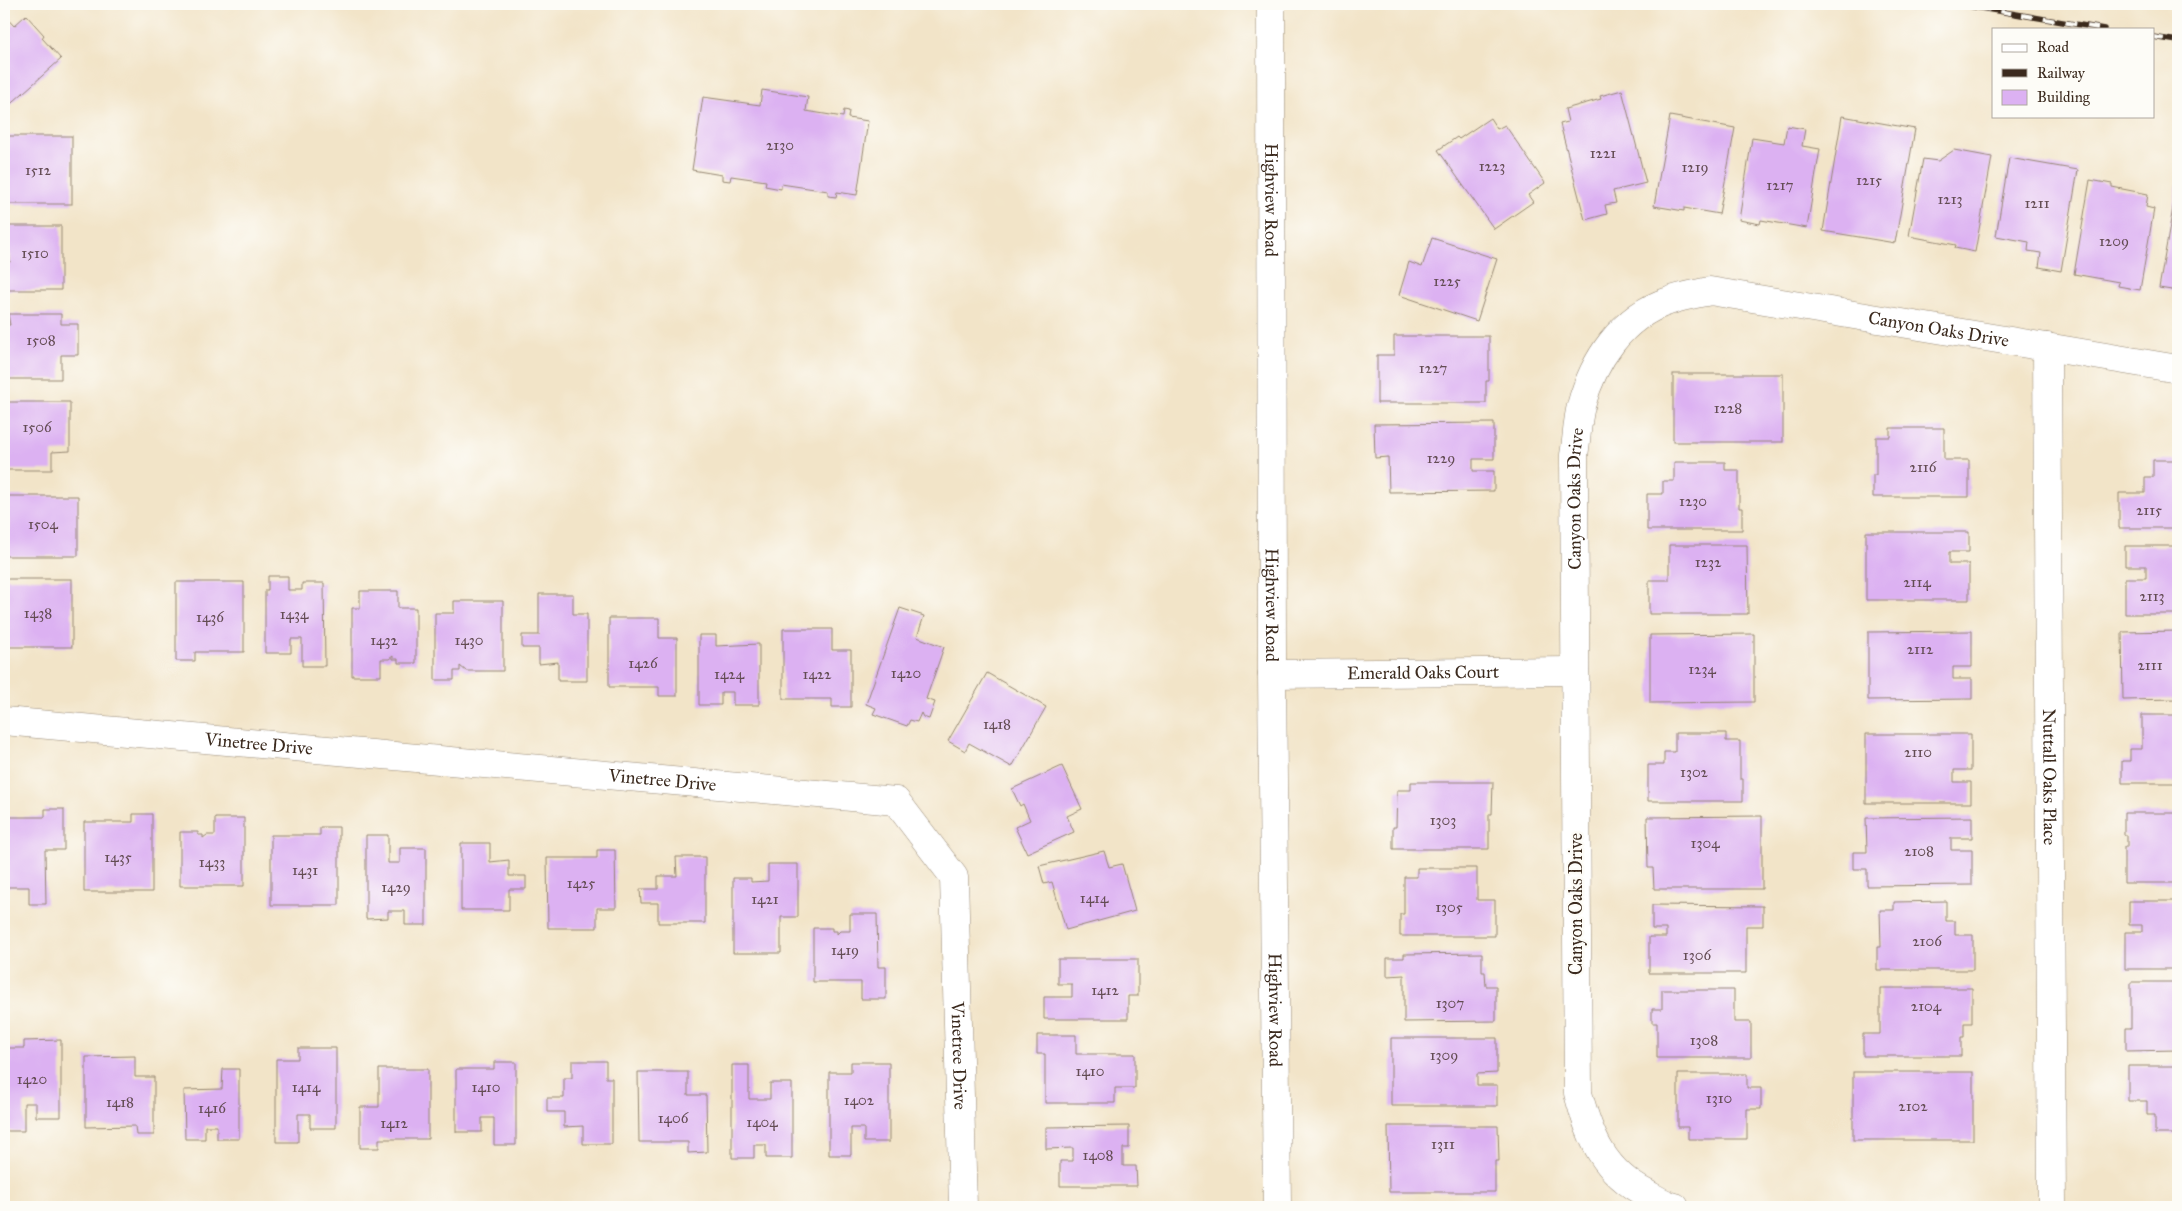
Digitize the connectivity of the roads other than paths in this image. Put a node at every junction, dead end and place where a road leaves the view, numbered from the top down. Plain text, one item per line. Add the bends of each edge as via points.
1 (1271, 4) edge
2 (2047, 346) junction
3 (2178, 369) edge
4 (1575, 671) junction
5 (1272, 674) junction
6 (4, 721) edge
7 (963, 1207) edge
8 (1277, 1207) edge
9 (1675, 1207) edge
10 (2052, 1207) edge

1 - 5 street, Highview Road
2 - 3 street, Canyon Oaks Drive
2 - 4 street, Canyon Oaks Drive via 1710,291 1668,301 1638,316 1612,340 1581,406 1574,455
2 - 10 street, Nuttall Oaks Place
4 - 5 street, Emerald Oaks Court
4 - 9 street, Canyon Oaks Drive via 1578,1093 1588,1129 1605,1162 1632,1186
5 - 8 street, Highview Road
6 - 7 street, Vinetree Drive via 896,801 954,877

